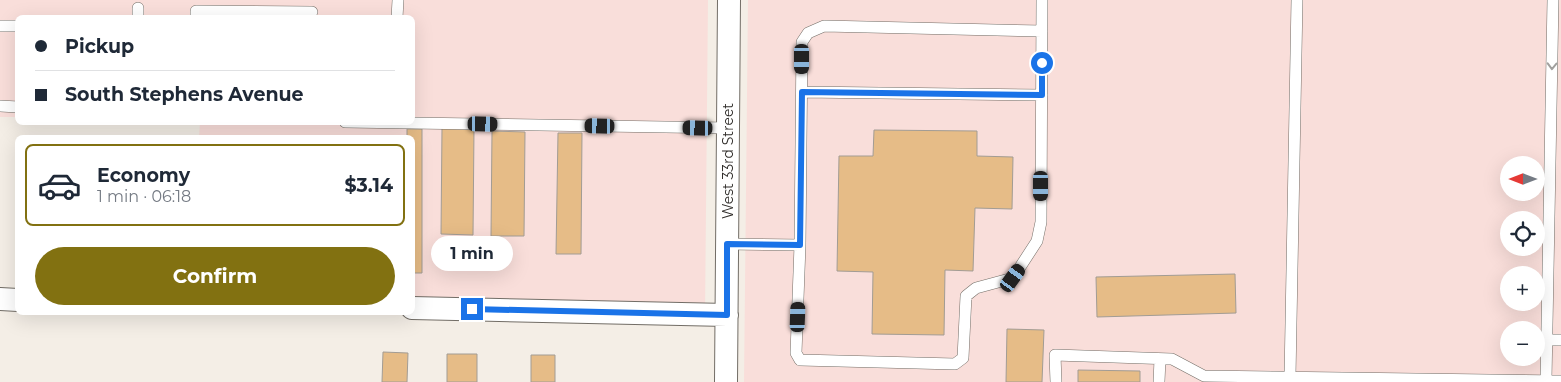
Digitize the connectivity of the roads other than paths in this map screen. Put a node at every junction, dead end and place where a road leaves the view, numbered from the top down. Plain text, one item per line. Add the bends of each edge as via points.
1 (312, 0) edge
2 (398, 0) edge
3 (729, 0) edge
4 (1042, 0) edge
5 (1297, 0) edge
6 (1553, 0) edge
7 (196, 15) edge
8 (312, 15) edge
9 (397, 15) edge
10 (0, 26) edge
11 (15, 26) edge
12 (1042, 31) junction
13 (802, 92) junction
14 (1042, 95) junction
15 (0, 106) edge
16 (15, 107) edge
17 (415, 123) edge
18 (728, 128) junction
19 (1556, 156) edge
20 (727, 244) junction
21 (800, 245) junction
22 (1549, 248) junction
23 (1561, 249) edge
24 (0, 299) edge
25 (15, 300) edge
26 (415, 308) edge
27 (727, 315) junction
28 (1547, 340) junction
29 (1561, 340) edge
30 (1160, 359) junction
31 (1290, 377) junction
32 (1546, 380) junction
33 (1561, 380) edge
34 (726, 382) edge
35 (1056, 382) edge
36 (1159, 382) edge

1 - 8 lane
2 - 9 lane
3 - 18 street, West 33rd Street
4 - 12 lane
5 - 31 lane
6 -> 19 lane
7 - 8 lane via 196,11
10 - 11 lane
12 - 13 lane via 824,26 808,33 802,42
12 - 14 lane
13 - 14 lane
13 - 21 lane
14 - 21 lane via 1041,222 1037,241 1013,278 976,288 966,296 962,358 955,364 800,360 796,352
15 - 16 lane
17 - 18 lane
18 - 20 street, West 33rd Street
19 - 22 lane
20 - 21 lane
20 - 27 street, West 33rd Street
22 - 23 lane
22 - 28 lane
24 - 25 street
26 - 27 street
27 - 34 street, West 33rd Street
28 - 29 lane
28 - 32 lane
30 - 31 lane via 1172,359 1204,376
30 - 35 lane via 1055,355
30 - 36 lane
31 - 32 lane
32 - 33 lane

